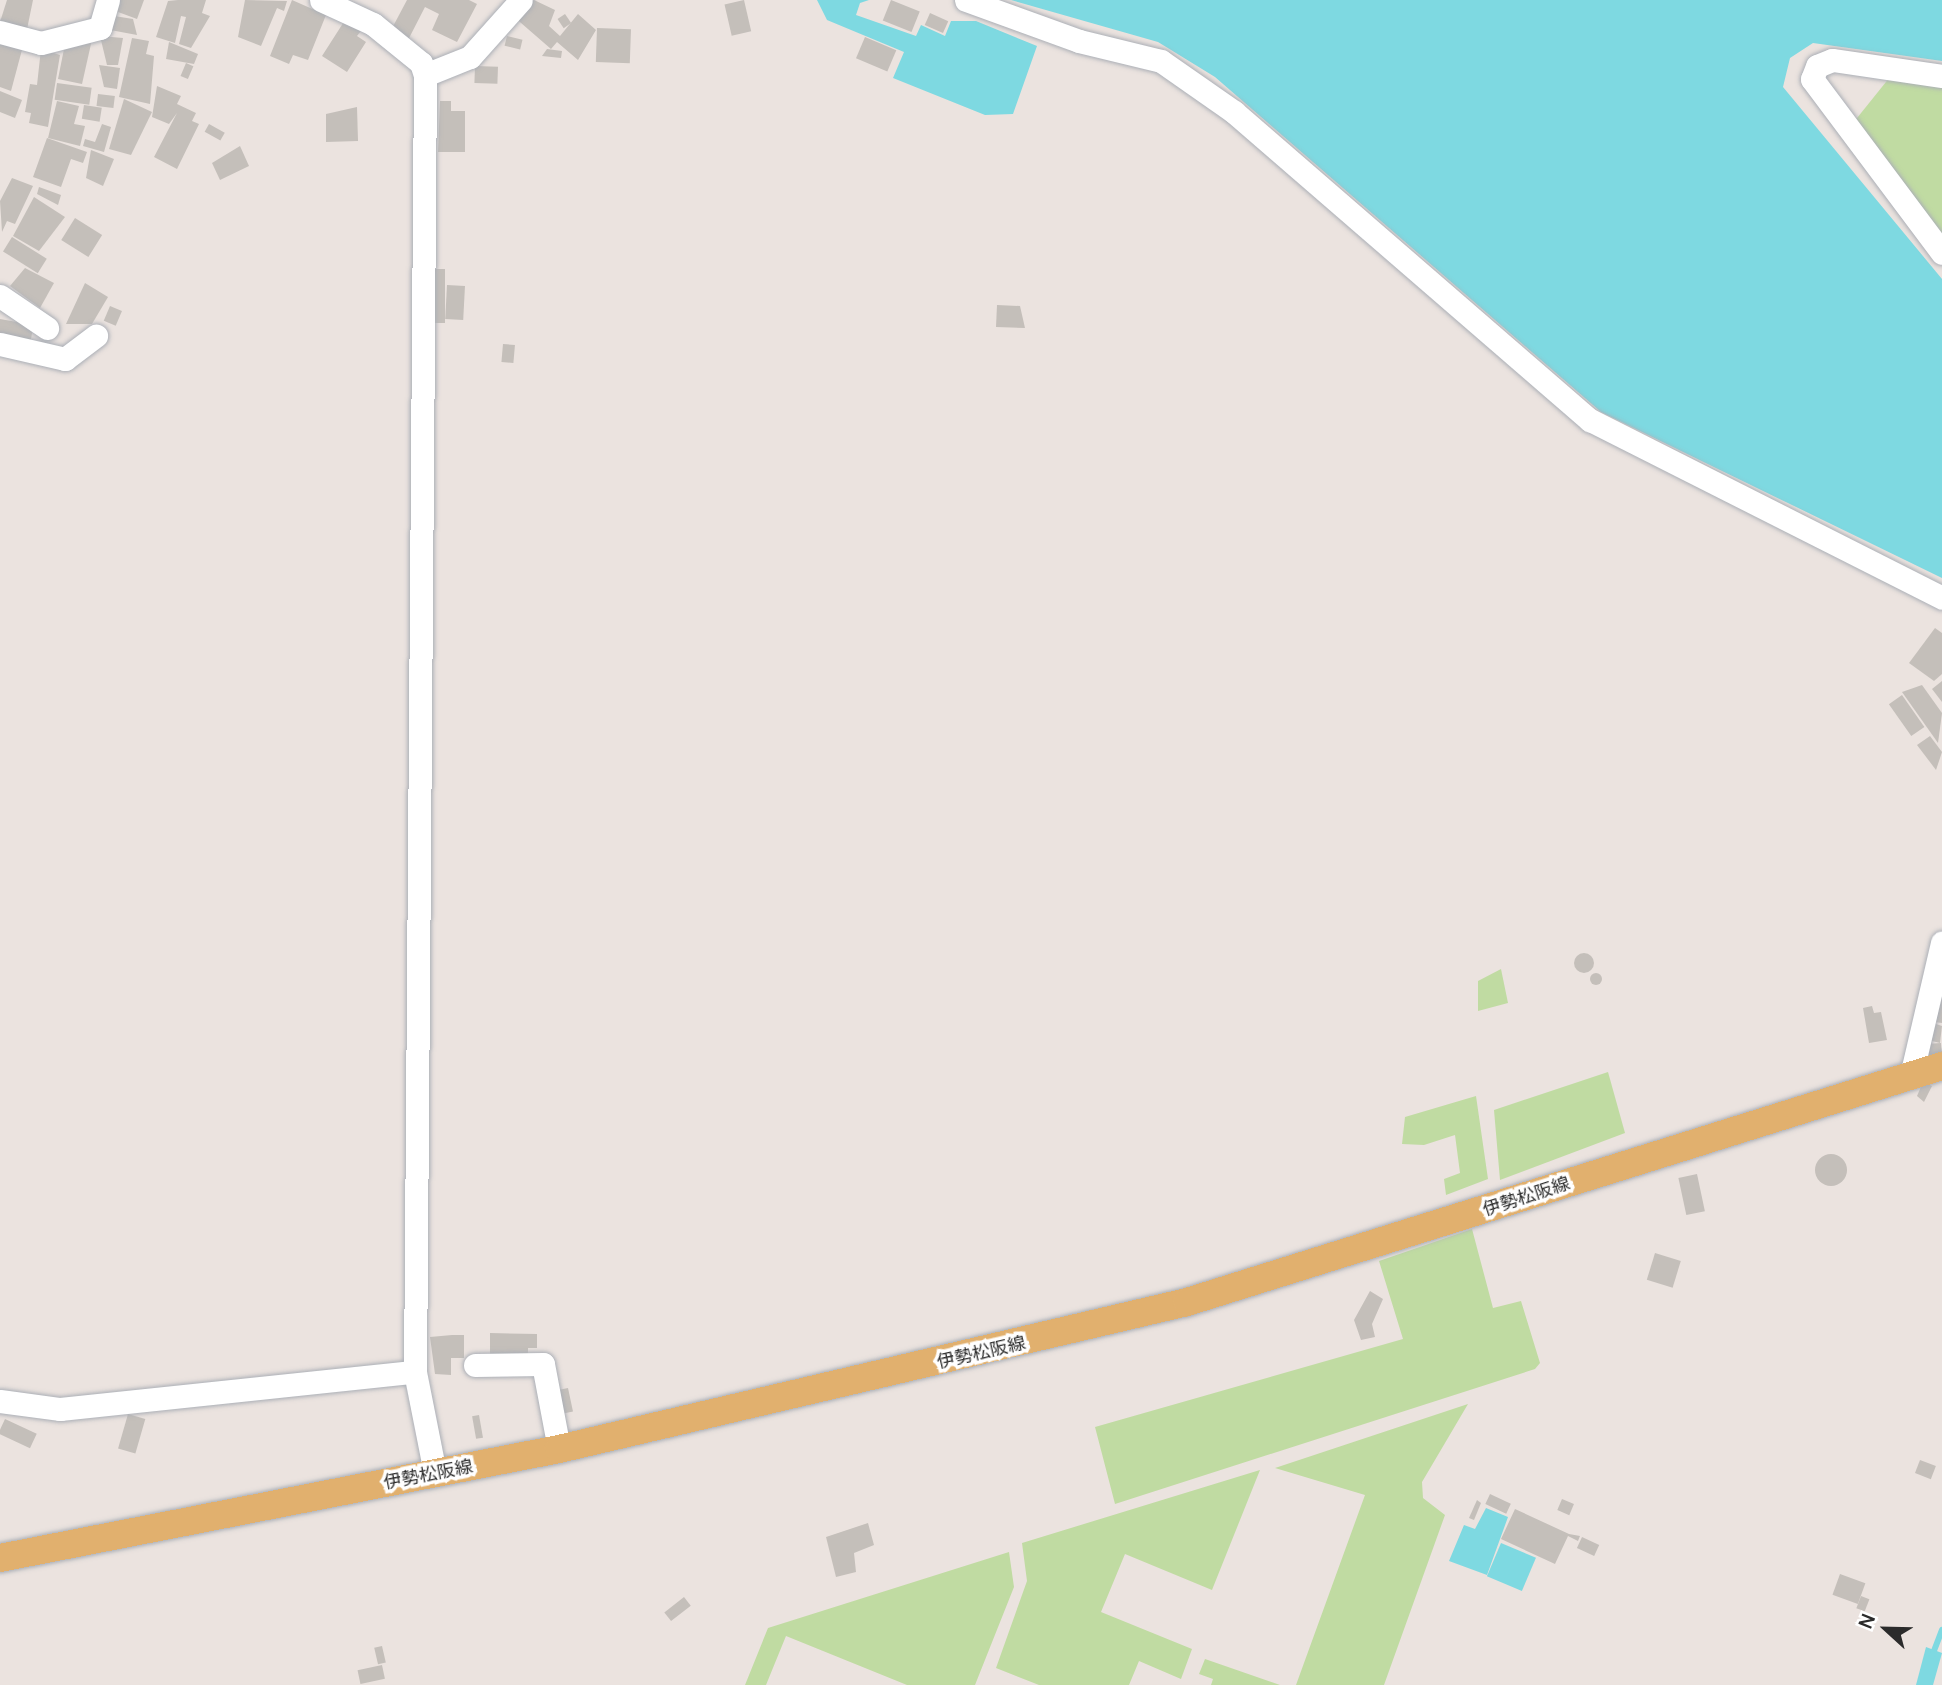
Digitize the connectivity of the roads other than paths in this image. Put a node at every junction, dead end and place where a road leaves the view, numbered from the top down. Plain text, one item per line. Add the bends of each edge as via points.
1 (108, 0) edge
2 (323, 0) edge
3 (521, 0) edge
4 (966, 0) edge
5 (0, 32) edge
6 (425, 75) junction
7 (1942, 76) edge
8 (1942, 253) edge
9 (0, 296) edge
10 (47, 327) dead end
11 (96, 336) dead end
12 (0, 344) edge
13 (1942, 598) edge
14 (1942, 943) edge
15 (1942, 1066) edge
16 (1911, 1076) junction
17 (475, 1364) dead end
18 (415, 1372) junction
19 (0, 1401) edge
20 (559, 1449) junction
21 (435, 1473) junction
22 (0, 1558) edge

1 - 5 street via 100,28 41,43
2 - 6 street via 373,24
3 - 6 street via 470,57
4 - 13 street via 1079,41 1161,61 1234,112 1590,420
6 - 18 street
7 - 8 street via 1832,60 1817,66 1812,79
9 - 10 street
11 - 12 street via 65,359
14 - 16 street
15 - 16 main road, 伊勢松阪線
16 - 20 main road, 伊勢松阪線 via 1188,1302
17 - 20 street via 543,1364
18 - 19 street via 60,1409
18 - 21 street
20 - 21 main road, 伊勢松阪線
21 - 22 main road, 伊勢松阪線

